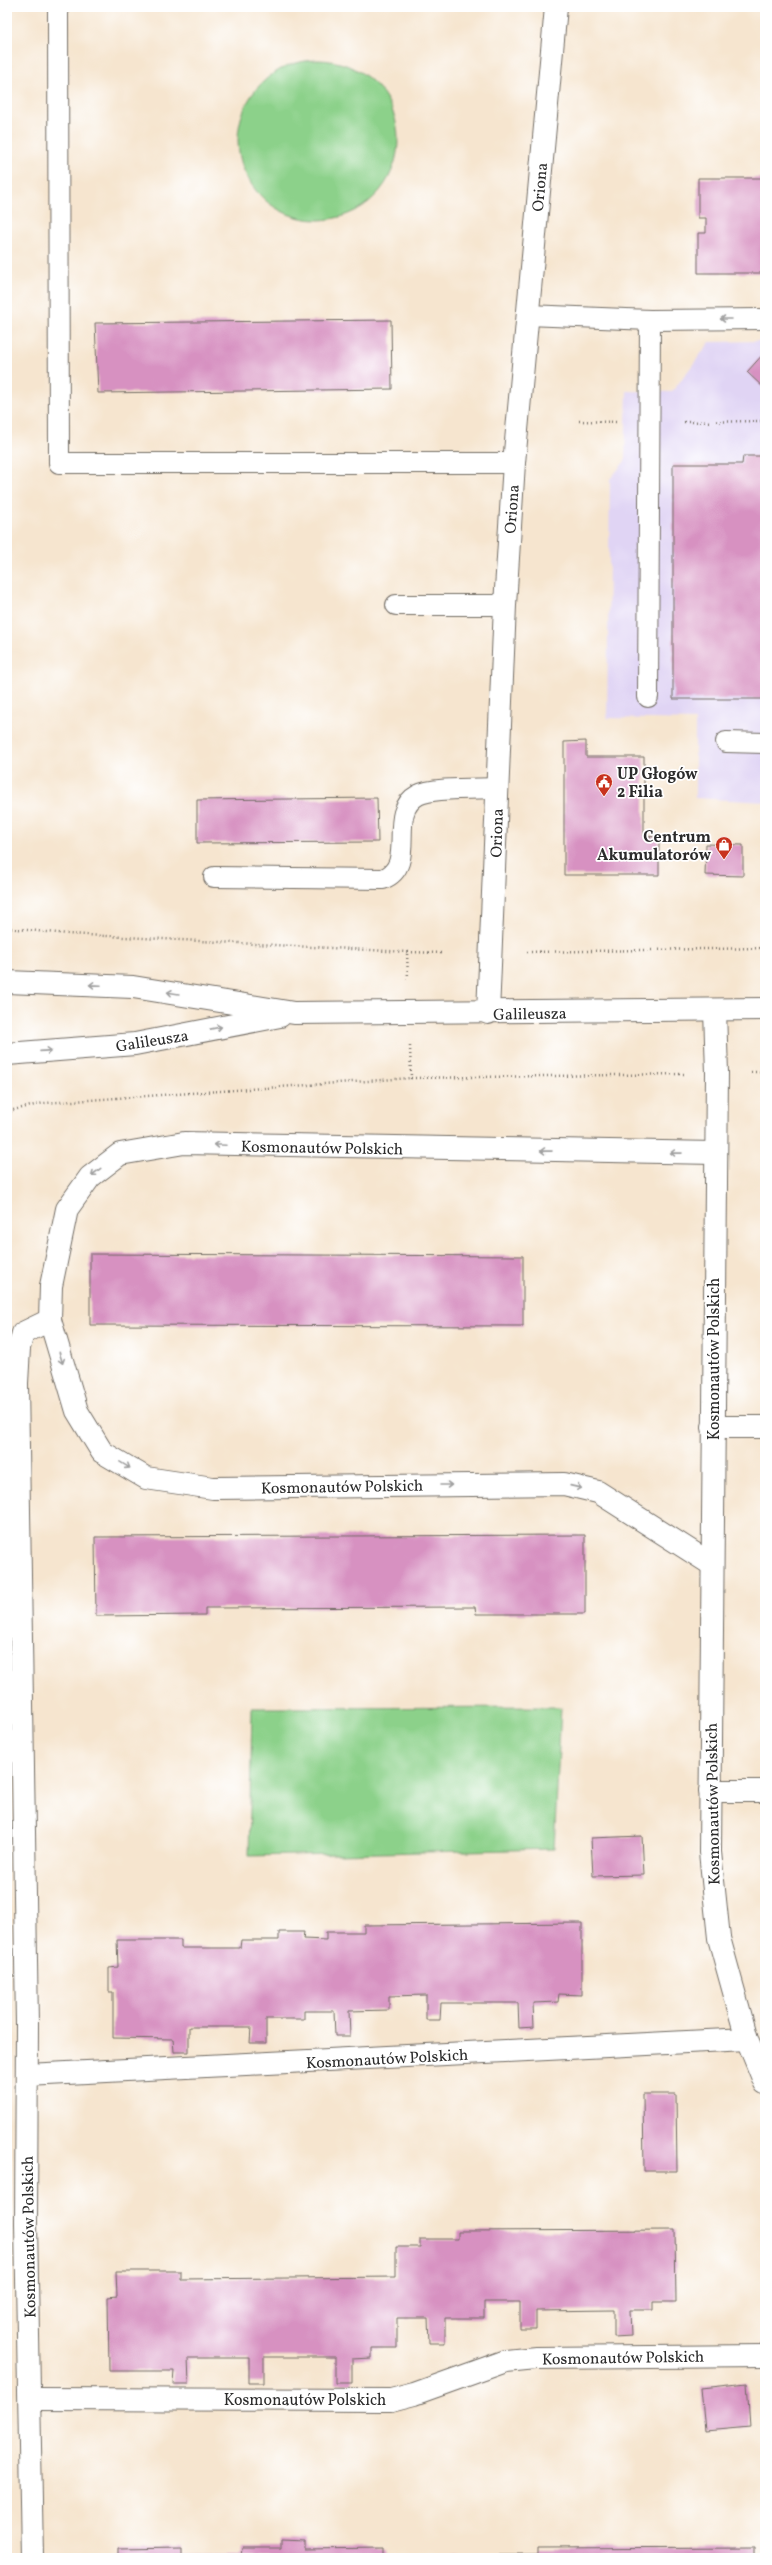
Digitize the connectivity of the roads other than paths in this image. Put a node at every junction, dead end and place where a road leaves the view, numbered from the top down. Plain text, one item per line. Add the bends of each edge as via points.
1 (58, 7) edge
2 (556, 7) edge
3 (528, 315) junction
4 (765, 319) edge
5 (650, 320) junction
6 (514, 464) junction
7 (396, 605) dead end
8 (505, 605) junction
9 (648, 697) dead end
10 (726, 742) dead end
11 (765, 743) edge
12 (497, 788) junction
13 (214, 877) dead end
14 (7, 982) edge
15 (765, 1009) edge
16 (715, 1010) junction
17 (294, 1013) junction
18 (488, 1013) junction
19 (7, 1054) edge
20 (715, 1153) junction
21 (50, 1320) junction
22 (713, 1427) junction
23 (765, 1427) edge
24 (711, 1564) junction
25 (710, 1791) junction
26 (765, 1791) edge
27 (748, 2040) junction
28 (27, 2075) junction
29 (765, 2083) edge
30 (765, 2356) edge
31 (31, 2399) junction
32 (32, 2558) edge

1 - 6 lane via 59,463
2 - 3 street, Oriona
3 - 5 lane
3 - 6 street, Oriona
4 -> 5 lane
5 - 9 lane
6 - 8 street, Oriona
7 - 8 lane
8 - 12 street, Oriona
10 - 11 lane
12 - 13 lane via 433,791 418,795 406,804 402,820 399,867 392,876 383,879
12 - 18 street, Oriona
17 -> 14 street, Galileusza via 134,987
15 - 16 street, Galileusza
16 - 18 street, Galileusza
16 - 20 street, Kosmonautów Polskich
17 - 18 street, Galileusza
19 -> 17 street, Galileusza via 135,1044
20 -> 21 street, Kosmonautów Polskich via 184,1143 120,1154 90,1177 67,1209 51,1286
20 - 22 street, Kosmonautów Polskich
21 -> 24 street, Kosmonautów Polskich via 77,1411 102,1452 146,1478 212,1488 564,1484 598,1492
21 - 28 street, Kosmonautów Polskich via 24,1333 19,1348 17,1383
22 - 23 street
22 - 24 street, Kosmonautów Polskich
24 - 25 street, Kosmonautów Polskich
25 - 26 street
25 - 27 street, Kosmonautów Polskich via 710,1852 719,1938
27 - 28 street, Kosmonautów Polskich
27 - 29 street, Kosmonautów Polskich
28 - 31 street, Kosmonautów Polskich via 26,2223
30 - 31 street, Kosmonautów Polskich via 536,2358 506,2361 391,2400
31 - 32 street, Kosmonautów Polskich

